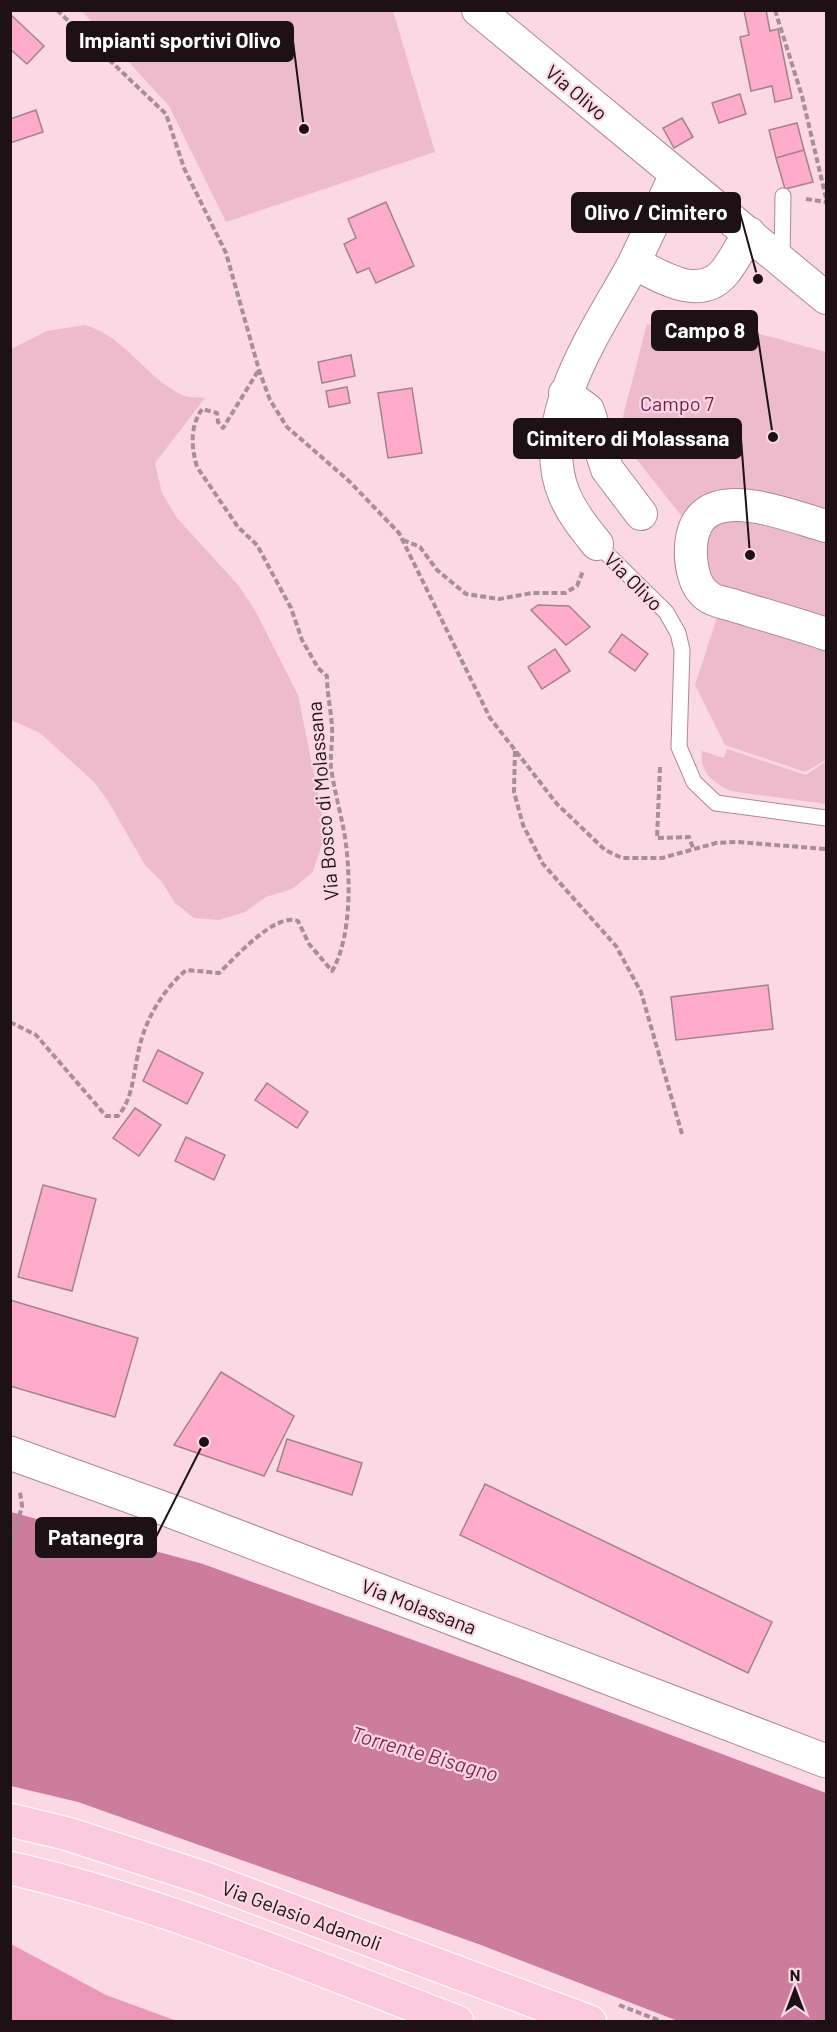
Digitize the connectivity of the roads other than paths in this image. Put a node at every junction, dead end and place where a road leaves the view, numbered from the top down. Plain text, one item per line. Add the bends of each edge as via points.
1 (478, 10) edge
2 (675, 174) junction
3 (783, 196) dead end
4 (749, 233) junction
5 (782, 261) junction
6 (634, 263) junction
7 (826, 298) edge
8 (565, 393) junction
9 (641, 514) dead end
10 (826, 526) edge
11 (597, 544) joint
12 (826, 634) edge
13 (826, 818) edge
14 (10, 1454) edge
15 (826, 1761) edge
16 (10, 1820) edge
17 (10, 1868) edge
18 (457, 2022) edge
19 (590, 2022) edge

1 - 2 street, Via Olivo
2 - 4 street, Via Olivo
2 - 6 street, Via Olivo
3 - 5 lane
4 - 5 street, Via Olivo
4 - 6 street via 723,274 709,284 690,287
5 - 7 street, Via Olivo
6 - 8 street, Via Olivo
8 - 9 street via 588,410 607,469
8 - 11 street, Via Olivo via 556,449 558,472 575,517
10 - 12 street via 749,504 723,504 708,512 694,530 691,552 692,574 708,597
11 - 13 lane, Via Olivo via 666,612 678,633 682,650 679,747 694,782 716,803
14 - 15 main road, Via Molassana via 168,1510
16 - 19 main road, Via Gelasio Adamoli via 68,1834 201,1877
17 - 18 main road via 180,1916

